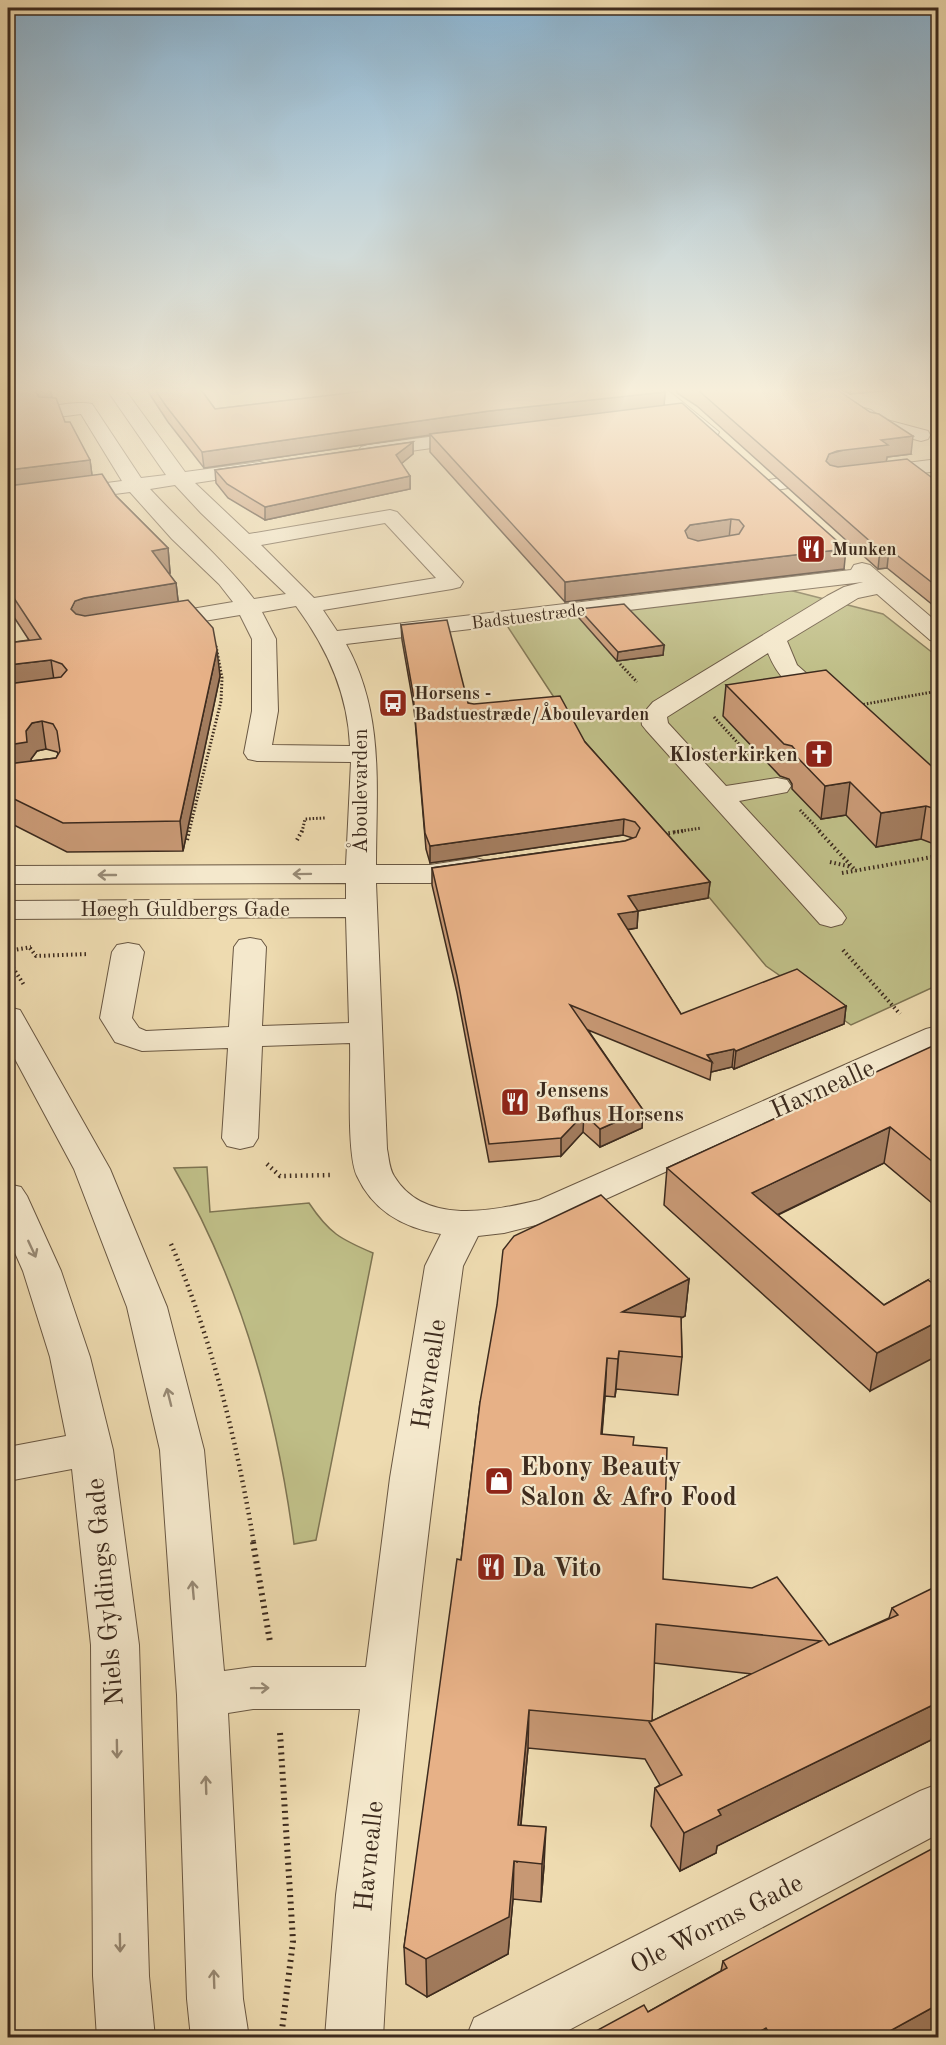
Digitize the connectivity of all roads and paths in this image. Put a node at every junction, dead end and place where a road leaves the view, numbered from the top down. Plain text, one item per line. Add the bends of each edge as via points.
1 (134, 482) edge
2 (164, 482) edge
3 (185, 482) edge
4 (767, 482) edge
5 (790, 482) edge
6 (770, 485) junction
7 (136, 486) junction
8 (8, 502) edge
9 (793, 506) edge
10 (244, 541) junction
11 (867, 574) junction
12 (305, 602) junction
13 (248, 607) junction
14 (135, 625) edge
15 (939, 634) edge
16 (774, 638) junction
17 (331, 639) junction
18 (810, 688) edge
19 (939, 691) edge
20 (854, 706) edge
21 (362, 754) junction
22 (777, 786) dead end
23 (718, 796) junction
24 (939, 856) edge
25 (498, 864) edge
26 (361, 873) junction
27 (8, 875) edge
28 (796, 881) junction
29 (363, 908) junction
30 (8, 910) edge
31 (831, 918) joint
32 (250, 947) dead end
33 (30, 948) dead end
34 (128, 952) joint
35 (8, 1017) edge
36 (366, 1032) junction
37 (245, 1036) junction
38 (932, 1039) edge
39 (240, 1138) joint
40 (375, 1175) junction
41 (8, 1196) edge
42 (464, 1225) junction
43 (91, 1450) junction
44 (8, 1464) edge
45 (387, 1688) junction
46 (202, 1695) junction
47 (939, 1808) edge
48 (126, 2037) edge
49 (220, 2037) edge
50 (354, 2037) edge
51 (494, 2037) edge

1 - 7 street
2 - 7 street
3 - 10 street, Åboulevarden
4 - 6 street
5 - 6 street
6 - 9 street
7 - 8 street
7 - 13 street via 227,579
10 - 12 street, Åboulevarden
10 - 12 street via 390,516 452,582
11 - 15 street
11 - 16 street via 852,592
11 - 17 street, Badstuestræde
12 - 13 street
12 - 17 street, Åboulevarden
13 - 14 street
13 - 21 street via 264,639 265,711 257,753
16 - 18 street via 786,668
16 - 23 street via 662,707 654,716 655,725
17 - 21 street, Åboulevarden via 356,696
19 - 20 path
21 - 26 street, Åboulevarden
22 - 23 street
23 - 28 street
24 - 28 path
25 - 26 street, Høegh Guldbergs Gade via 430,874
26 -> 27 street, Høegh Guldbergs Gade
26 - 29 street, Åboulevarden
28 - 31 street
29 - 30 street, Høegh Guldbergs Gade
29 - 36 street, Åboulevarden
31 - 38 path via 825,930
32 - 37 street
33 - 34 path via 36,956
34 - 37 street via 116,1018 127,1035 142,1041
46 -> 35 street via 182,1450 147,1307 92,1169
36 - 37 street
36 - 40 street, Åboulevarden via 369,1149
37 - 39 street
38 - 42 street, Havnealle via 551,1209 514,1219
39 - 40 path via 280,1176
40 - 42 street, Åboulevarden via 390,1198 417,1217
41 -> 43 street, Niels Gyldings Gade via 42,1271 70,1357
42 - 45 street, Havnealle via 444,1266 412,1478
43 - 44 street
43 -> 48 street, Niels Gyldings Gade via 115,1645 121,1976
46 -> 45 street via 253,1688
45 - 50 street, Havnealle via 363,1895
49 -> 46 street
47 - 51 street, Ole Worms Gade

